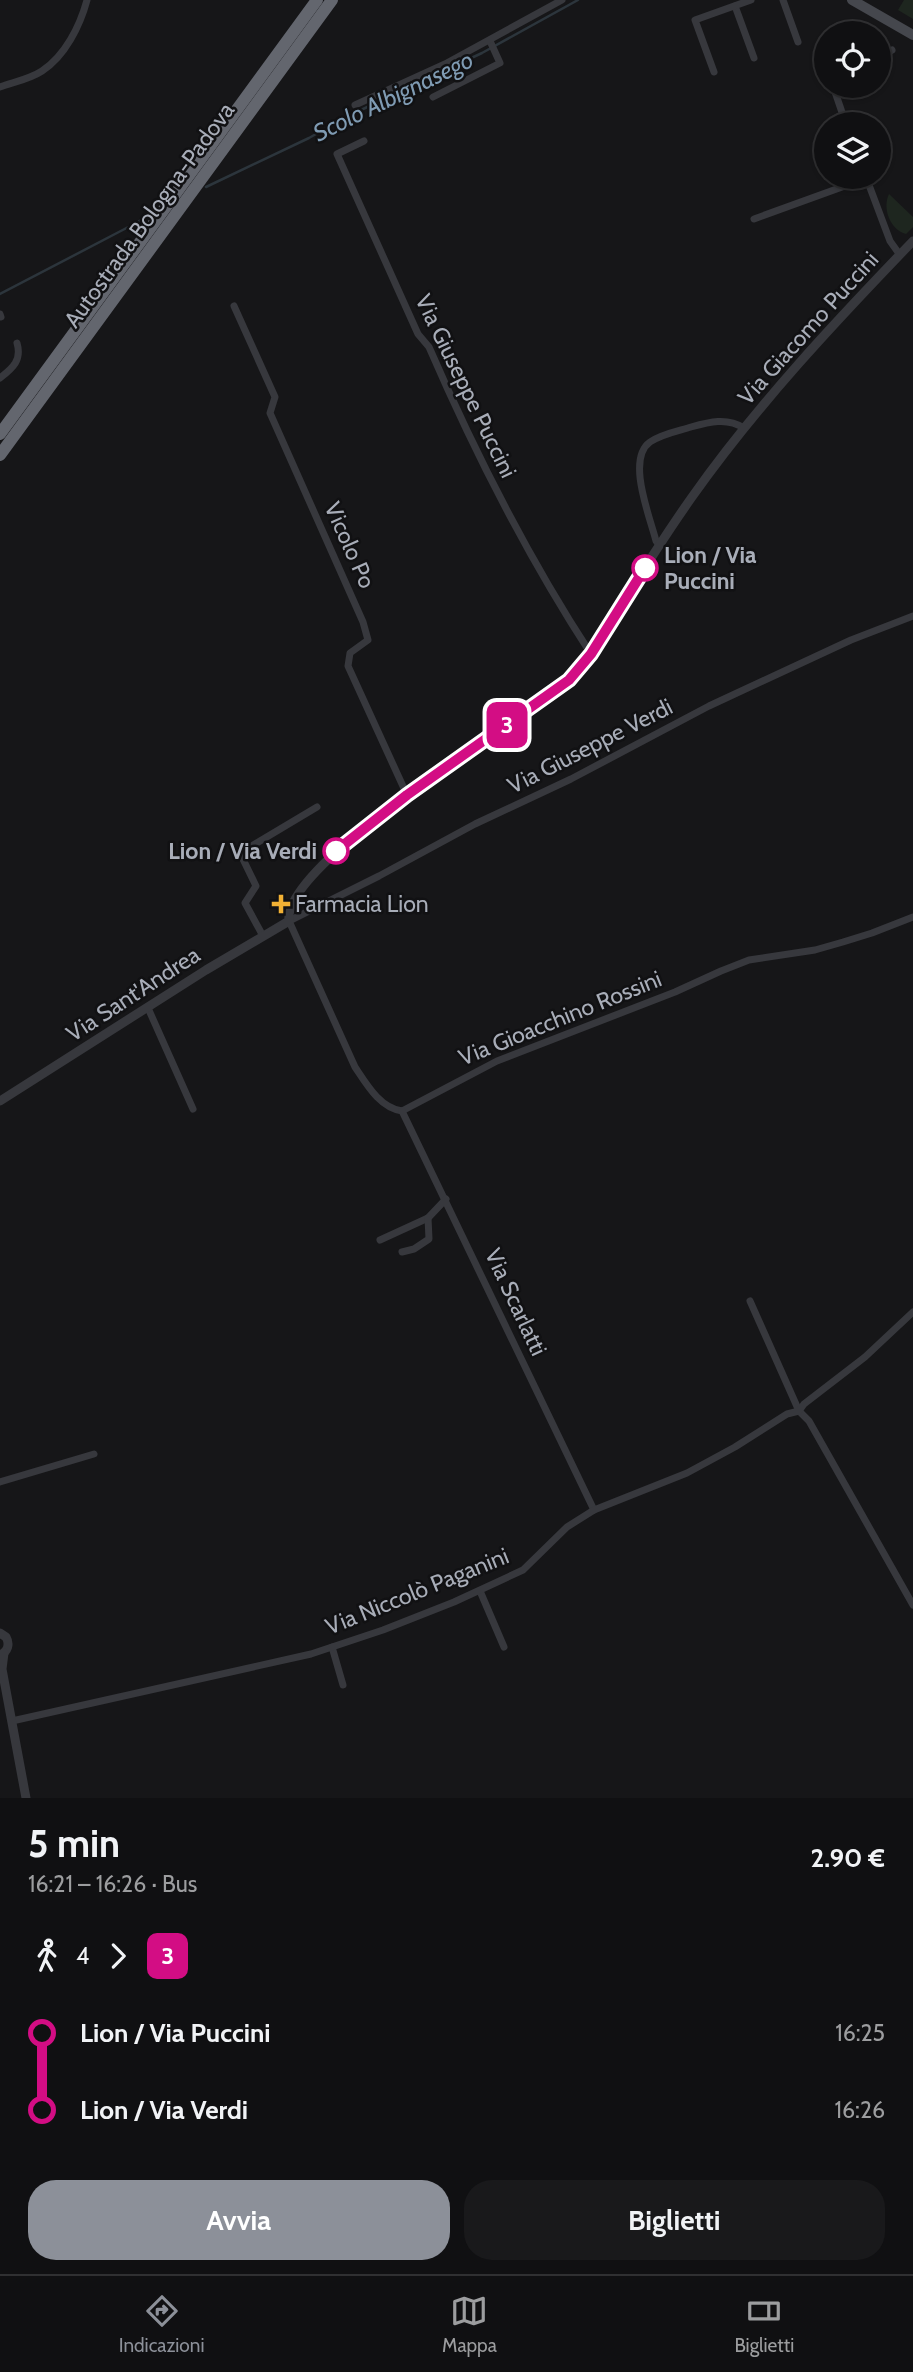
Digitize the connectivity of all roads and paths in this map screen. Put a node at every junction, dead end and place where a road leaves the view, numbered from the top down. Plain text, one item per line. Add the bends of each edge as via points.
1 (86, 0) edge
2 (317, 0) edge
3 (332, 0) edge
4 (562, 0) edge
5 (751, 0) edge
6 (783, 0) edge
7 (852, 0) edge
8 (735, 6) junction
9 (913, 36) edge
10 (798, 42) dead end
11 (492, 45) junction
12 (754, 58) dead end
13 (714, 72) dead end
14 (0, 87) edge
15 (433, 97) dead end
16 (355, 105) dead end
17 (364, 141) dead end
18 (837, 189) edge
19 (871, 189) edge
20 (754, 219) dead end
21 (913, 241) edge
22 (900, 255) junction
23 (234, 306) dead end
24 (17, 343) dead end
25 (0, 378) edge
26 (744, 428) junction
27 (0, 434) edge
28 (0, 455) edge
29 (659, 545) junction
30 (913, 616) edge
31 (591, 654) junction
32 (407, 795) junction
33 (317, 807) dead end
34 (913, 917) edge
35 (289, 921) junction
36 (262, 936) junction
37 (148, 1008) junction
38 (0, 1101) edge
39 (193, 1109) dead end
40 (402, 1111) junction
41 (446, 1199) junction
42 (428, 1218) junction
43 (380, 1240) dead end
44 (402, 1252) dead end
45 (750, 1301) dead end
46 (913, 1312) edge
47 (799, 1411) junction
48 (94, 1454) dead end
49 (0, 1482) edge
50 (594, 1510) junction
51 (480, 1591) junction
52 (913, 1605) edge
53 (0, 1633) edge
54 (332, 1647) junction
55 (504, 1647) dead end
56 (2, 1654) edge
57 (1, 1666) edge
58 (344, 1685) dead end
59 (12, 1720) junction
60 (26, 1798) edge

1 - 14 street via 72,36 51,64
2 - 27 highway, Autostrada Bologna-Padova
3 - 28 highway, Autostrada Bologna-Padova
4 - 11 street
5 - 8 street
6 - 10 street
7 - 9 main road
8 - 12 street
8 - 13 street via 695,20
11 - 15 street via 500,63
11 - 16 street
17 - 31 street, Via Giuseppe Puccini via 337,154 480,461
18 - 20 street
19 - 22 street, Via Giacomo Puccini via 890,241
21 - 22 street, Via Giacomo Puccini
22 - 26 street, Via Giacomo Puccini
23 - 32 street, Vicolo Po via 275,397 270,413 363,622 368,640 350,653 348,666
24 - 25 street via 19,357
26 - 29 street, Via Giacomo Puccini
26 - 29 street, Via Giacomo Puccini via 731,422 708,422 645,447 639,475
29 - 31 street, Via Giacomo Puccini
30 - 35 street, Via Giuseppe Verdi via 733,694
31 - 32 street, Via Giacomo Puccini via 550,696
32 - 35 street, Via Giacomo Puccini via 323,865 293,902
33 - 36 street via 240,853 256,886 244,903
34 - 40 street, Via Gioacchino Rossini via 815,950 759,958 721,971 497,1061
35 - 36 street, Via Sant'Andrea
35 - 40 street via 355,1067 388,1107
36 - 37 street, Via Sant'Andrea
37 - 38 street, Via Sant'Andrea
37 - 39 street
40 - 41 street, Via Scarlatti
41 - 42 street
41 - 50 street, Via Scarlatti
42 - 43 street
42 - 44 street via 429,1239
45 - 47 street
46 - 47 street, Via Niccolò Paganini
47 - 50 street, Via Niccolò Paganini via 687,1473
47 - 52 street
48 - 49 street
50 - 51 street, Via Niccolò Paganini via 562,1532 523,1570
51 - 54 street, Via Niccolò Paganini
51 - 55 street
53 - 56 street via 8,1642
54 - 58 street
54 - 59 street, Via Niccolò Paganini
56 - 57 street
57 - 59 street
59 - 60 street

